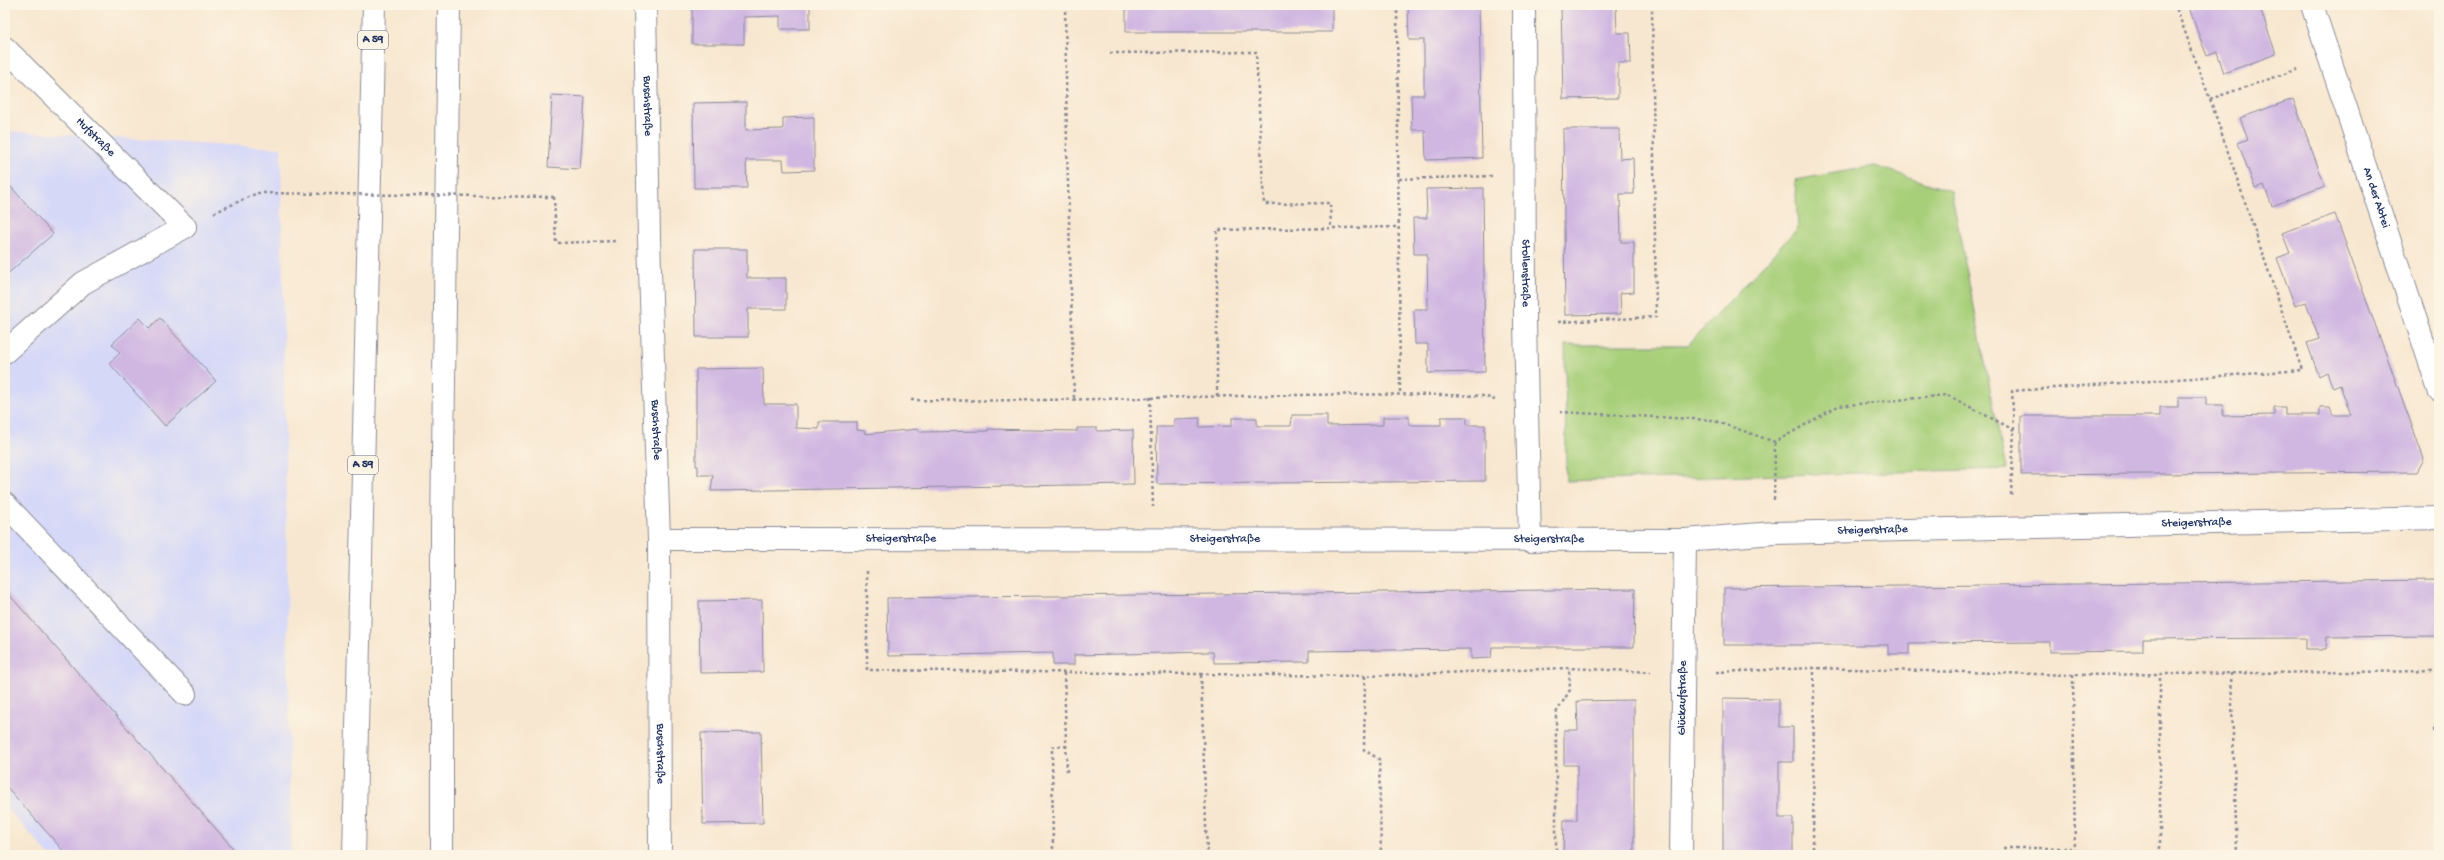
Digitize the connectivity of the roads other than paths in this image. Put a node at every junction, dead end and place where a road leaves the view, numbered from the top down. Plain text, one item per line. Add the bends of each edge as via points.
1 (374, 5) edge
2 (449, 5) edge
3 (645, 5) edge
4 (1524, 5) edge
5 (2312, 5) edge
6 (5, 48) edge
7 (5, 352) edge
8 (2439, 390) edge
9 (5, 504) edge
10 (2439, 518) edge
11 (659, 539) junction
12 (1685, 540) junction
13 (1530, 541) junction
14 (185, 694) dead end
15 (354, 855) edge
16 (442, 855) edge
17 (660, 855) edge
18 (1681, 855) edge

1 - 15 main road, A 59
2 - 16 main road via 442,531
3 - 11 main road, Buschstraße via 649,239
4 - 13 main road, Stollenstraße via 1525,323
5 - 8 main road, An der Abtei
6 - 7 main road, Hufstraße via 185,228 83,283
9 - 14 main road
10 - 12 main road, Steigerstraße via 2010,526 1774,533
11 - 13 main road, Steigerstraße
11 - 17 main road, Buschstraße
12 - 13 main road, Steigerstraße
12 - 18 main road, Glückaufstraße

